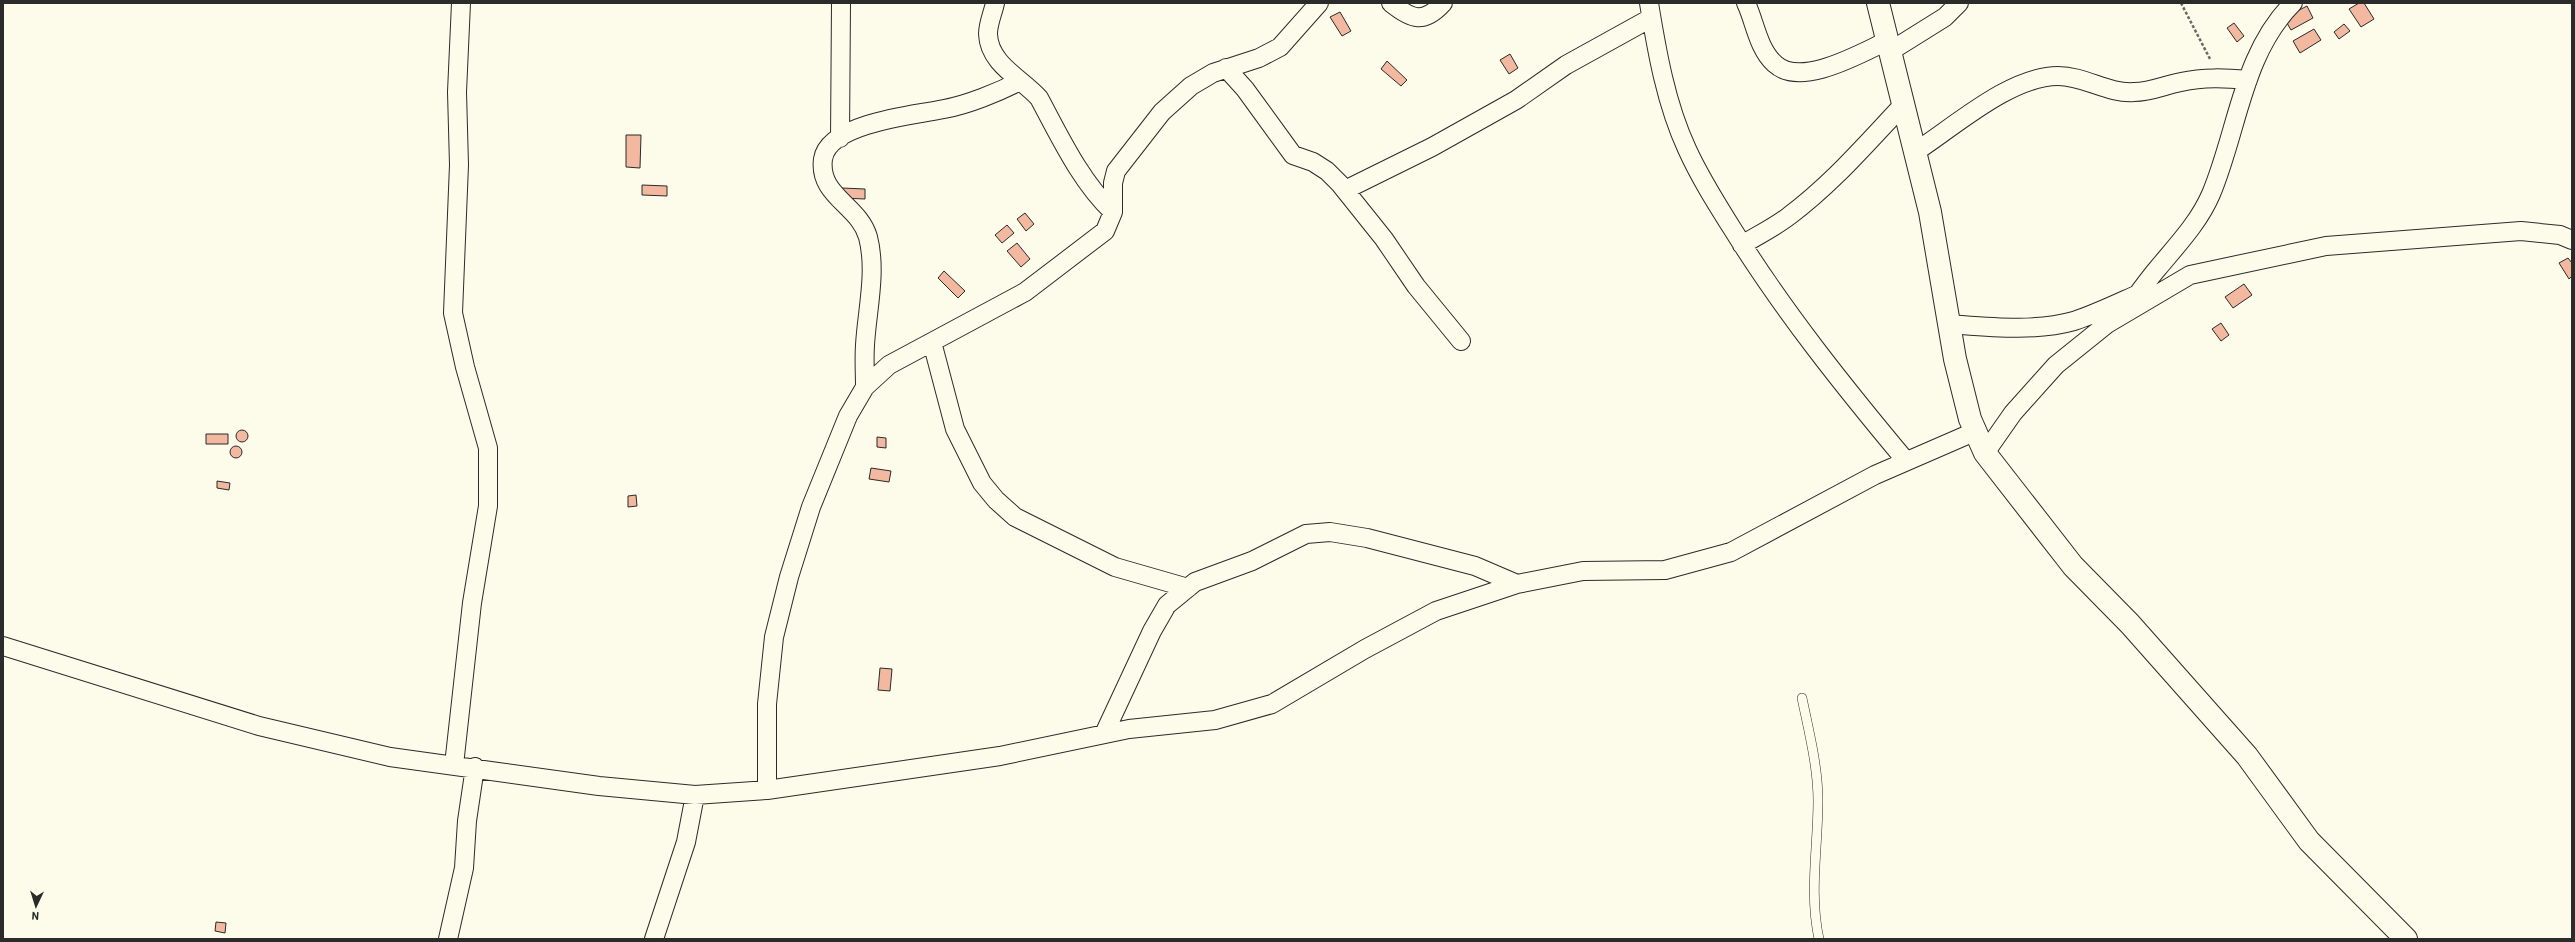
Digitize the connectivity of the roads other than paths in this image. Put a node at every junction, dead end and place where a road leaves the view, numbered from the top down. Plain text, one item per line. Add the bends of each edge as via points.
1 (461, 3) edge
2 (840, 3) edge
3 (995, 3) edge
4 (1319, 3) edge
5 (1391, 3) edge
6 (1443, 3) edge
7 (1746, 3) edge
8 (1878, 3) edge
9 (1959, 3) edge
10 (2293, 3) edge
11 (1650, 10) edge
12 (1888, 46) junction
13 (1226, 68) junction
14 (2248, 80) junction
15 (1020, 81) junction
16 (1903, 105) junction
17 (840, 138) junction
18 (1915, 152) junction
19 (1345, 190) junction
20 (1114, 212) junction
21 (2572, 240) edge
22 (1742, 245) junction
23 (2137, 295) junction
24 (2120, 317) junction
25 (1949, 324) junction
26 (1461, 341) dead end
27 (932, 342) junction
28 (865, 387) junction
29 (1974, 432) junction
30 (1985, 453) junction
31 (1906, 461) junction
32 (1517, 584) junction
33 (1188, 588) junction
34 (3, 646) edge
35 (1802, 698) dead end
36 (1104, 734) junction
37 (454, 765) junction
38 (475, 767) junction
39 (767, 790) junction
40 (695, 795) junction
41 (448, 939) edge
42 (654, 939) edge
43 (1819, 939) edge
44 (2406, 939) edge

1 - 37 street via 457,92 459,165 453,313 488,448 488,506 471,611
2 - 17 street
3 - 15 street via 988,33 990,44 1007,71
4 - 13 street via 1280,47 1259,58
5 - 6 street via 1402,13 1419,18 1432,15
7 - 12 street via 1758,35 1775,65 1794,72 1819,70
8 - 12 street
9 - 12 street via 1945,17
10 - 14 street via 2276,19
11 - 19 street via 1516,100 1432,147
11 - 22 street via 1665,84 1687,149
12 - 16 street
13 - 19 street via 1254,100 1293,156 1313,162 1327,171
13 - 20 street via 1191,86 1162,112 1142,137 1116,171 1113,183
14 - 18 street via 2202,78 2159,89 2122,93 2082,79 2057,76 2034,80 2019,85 1973,112
14 - 23 street via 2240,98 2228,148 2211,195 2192,229
15 - 17 street via 960,105 867,125
15 - 20 street via 1039,98 1083,173 1102,201
16 - 18 street
16 - 22 street via 1849,165 1788,216
17 - 28 street via 826,148 823,158 824,177 827,186 852,212 867,235 872,255 865,345
18 - 25 street via 1930,212
19 - 26 street via 1384,239 1416,286
20 - 27 street via 1106,231 1031,287
21 - 24 street via 2521,231 2326,246 2190,276
22 - 31 street via 1802,329
23 - 24 street
23 - 25 street via 2074,321 2040,327 1995,328
24 - 30 street via 2056,365 2014,413
25 - 29 street via 1955,359
27 - 28 street via 889,365
27 - 33 street via 955,429 982,482 996,500 1015,517 1115,567
28 - 39 street via 848,416 811,508 789,577 774,637 767,704
29 - 30 street
29 - 31 street
30 - 44 street via 2073,566 2130,624 2247,756 2309,841
31 - 32 street via 1731,552 1665,570 1584,571
32 - 33 street via 1475,566 1442,556 1330,532 1306,534 1252,561 1195,582
32 - 36 street via 1436,612 1365,649 1272,704 1215,720
33 - 36 street via 1167,605 1152,631
34 - 37 street via 259,726 390,757
35 - 43 lane via 1814,758 1818,801 1814,860 1816,927
36 - 39 street via 1000,756
37 - 38 street
38 - 40 street via 599,786
38 - 41 street via 467,821 464,868
39 - 40 street
40 - 42 street via 686,842

